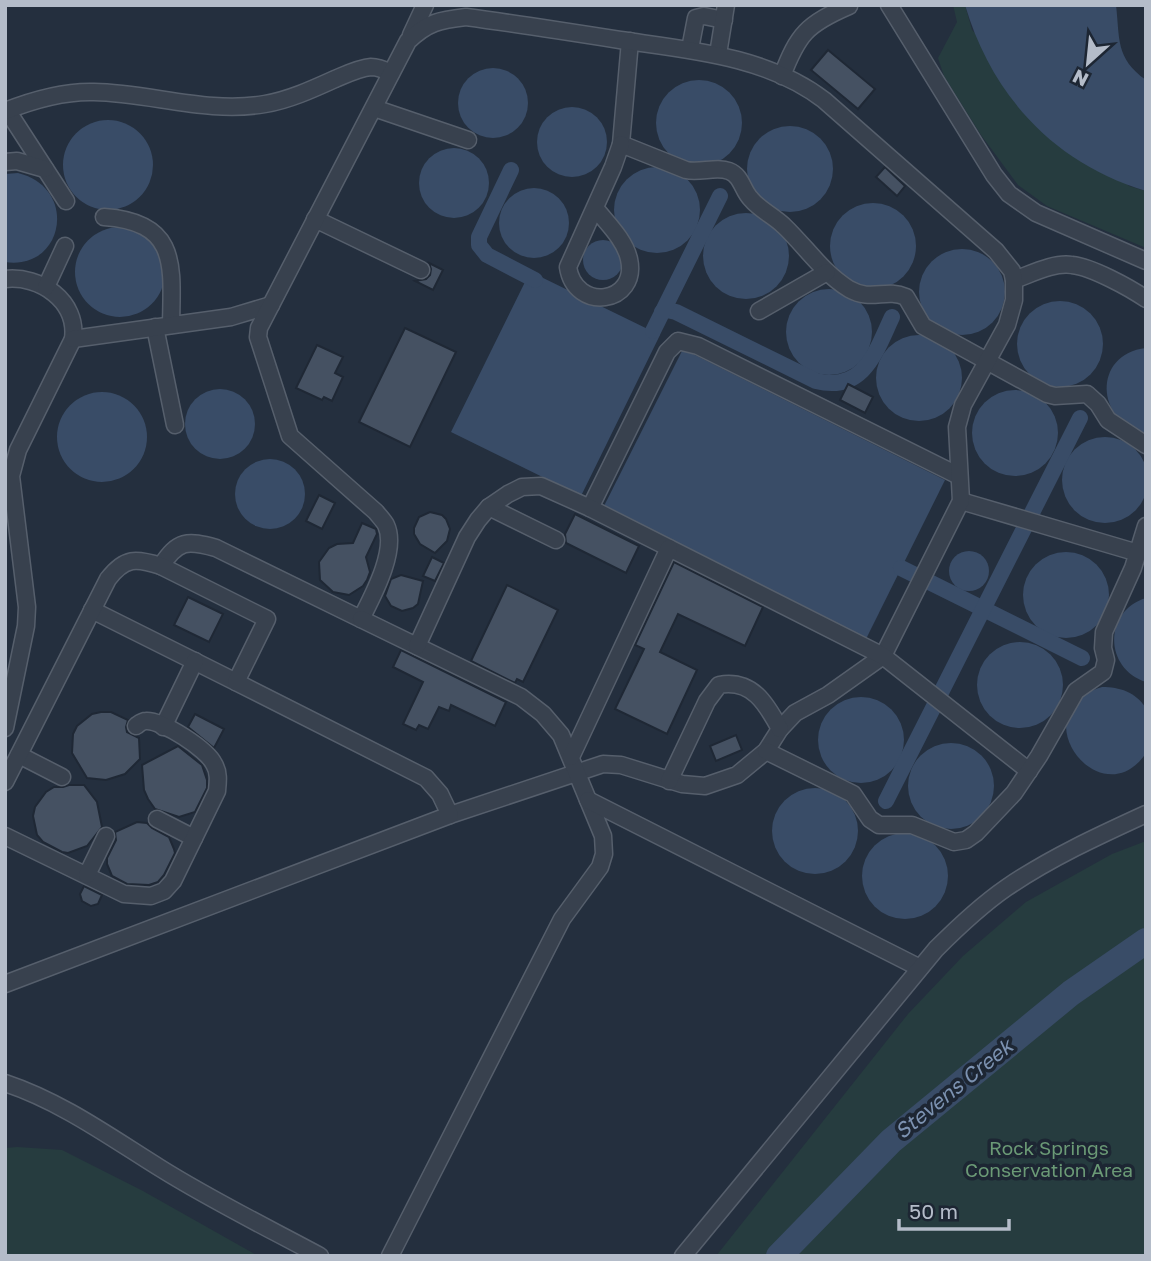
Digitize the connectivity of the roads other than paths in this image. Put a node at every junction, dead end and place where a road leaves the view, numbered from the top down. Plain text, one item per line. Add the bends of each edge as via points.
1 (425, 5) edge
2 (889, 5) edge
3 (849, 6) edge
4 (467, 11) edge
5 (725, 13) edge
6 (408, 41) junction
7 (630, 41) junction
8 (690, 49) junction
9 (718, 54) junction
10 (391, 73) junction
11 (782, 76) junction
12 (374, 108) junction
13 (6, 111) edge
14 (468, 140) dead end
15 (621, 144) junction
16 (5, 162) edge
17 (45, 169) junction
18 (66, 201) dead end
19 (595, 208) junction
20 (104, 217) dead end
21 (316, 219) junction
22 (65, 246) dead end
23 (1146, 261) edge
24 (421, 270) dead end
25 (827, 272) junction
26 (5, 279) edge
27 (1014, 280) junction
28 (46, 287) junction
29 (1146, 299) edge
30 (271, 305) junction
31 (759, 311) dead end
32 (163, 326) junction
33 (73, 339) junction
34 (988, 363) junction
35 (175, 425) dead end
36 (1146, 445) edge
37 (959, 475) junction
38 (9, 497) edge
39 (961, 501) junction
40 (489, 507) junction
41 (590, 508) junction
42 (1146, 526) edge
43 (556, 540) dead end
44 (669, 548) junction
45 (1138, 552) junction
46 (161, 566) junction
47 (92, 610) junction
48 (361, 619) junction
49 (417, 646) junction
50 (883, 656) junction
51 (195, 662) junction
52 (236, 682) junction
53 (136, 726) dead end
54 (163, 727) junction
55 (5, 728) edge
56 (780, 729) junction
57 (766, 751) junction
58 (19, 755) junction
59 (574, 765) junction
60 (1029, 771) junction
61 (62, 777) dead end
62 (669, 780) junction
63 (5, 782) edge
64 (588, 800) junction
65 (1146, 814) edge
66 (450, 815) junction
67 (157, 819) dead end
68 (5, 835) edge
69 (106, 836) dead end
70 (194, 838) junction
71 (87, 876) junction
72 (920, 968) junction
73 (5, 984) edge
74 (5, 1083) edge
75 (320, 1256) edge
76 (390, 1256) edge
77 (683, 1256) edge

1 - 6 lane
2 - 23 lane via 1009,194 1036,213
3 - 11 lane via 802,34
4 - 6 lane via 423,27
4 - 7 lane
5 - 8 lane via 699,16
5 - 9 lane
6 - 10 lane
7 - 8 lane
7 - 15 lane
8 - 9 lane
9 - 11 lane
10 - 12 lane
10 - 13 lane via 370,67 291,97 244,107 91,91 58,95
11 - 27 lane via 814,92 996,251
12 - 14 lane
12 - 21 lane
13 - 17 lane
15 - 19 lane
15 - 25 lane via 697,173 729,171 742,182 750,198 783,224
16 - 17 lane via 17,160
17 - 18 lane
19 - 19 lane via 572,253 569,279 576,288 598,298 609,297 626,284 629,260
20 - 32 lane via 129,220 163,244 172,267
21 - 24 lane
21 - 30 lane
22 - 28 lane
25 - 31 lane
25 - 34 lane via 864,295 906,297 923,326
26 - 28 lane
27 - 29 lane via 1072,265
27 - 34 lane via 1011,313
28 - 33 lane via 68,311
30 - 32 lane via 231,317
30 - 48 lane via 258,337 290,436 387,527 385,564
32 - 33 lane
32 - 35 lane
33 - 38 lane via 18,450
34 - 36 lane via 1047,394 1087,394 1108,420
34 - 37 lane via 963,405 957,427
37 - 39 lane
37 - 41 lane via 698,346 678,341 667,352
38 - 55 lane via 27,607
39 - 45 lane
39 - 50 lane
40 - 41 lane via 522,487 541,486
40 - 43 lane
40 - 49 lane via 467,537
41 - 44 lane
42 - 45 lane
44 - 50 lane
44 - 59 lane
45 - 60 lane via 1104,632 1103,672 1076,691
46 - 47 lane via 143,560 117,568
46 - 48 lane via 172,549 198,543
46 - 52 lane via 267,619
47 - 51 lane
47 - 58 lane
48 - 49 lane
49 - 59 lane via 521,697 543,713 561,735
50 - 56 lane via 795,713
50 - 60 lane
51 - 52 lane
51 - 54 lane
52 - 66 lane via 426,778
53 - 54 lane via 148,721
54 - 70 lane via 197,744 216,766 217,791
56 - 57 lane
56 - 62 lane via 756,694 731,683 719,685
57 - 60 lane via 853,794 879,825 912,825 954,842 966,841 976,833
57 - 62 lane via 737,775 705,786
58 - 61 lane
58 - 63 lane
59 - 62 lane via 621,765
59 - 64 lane
59 - 66 lane
64 - 72 lane
64 - 76 lane via 603,836 600,867 562,919
65 - 72 lane via 1085,842 1004,889 971,915
66 - 73 lane
67 - 70 lane
68 - 71 lane
69 - 71 lane
70 - 71 lane via 173,881 151,896 124,894
72 - 77 lane
74 - 75 lane via 37,1094 202,1194

